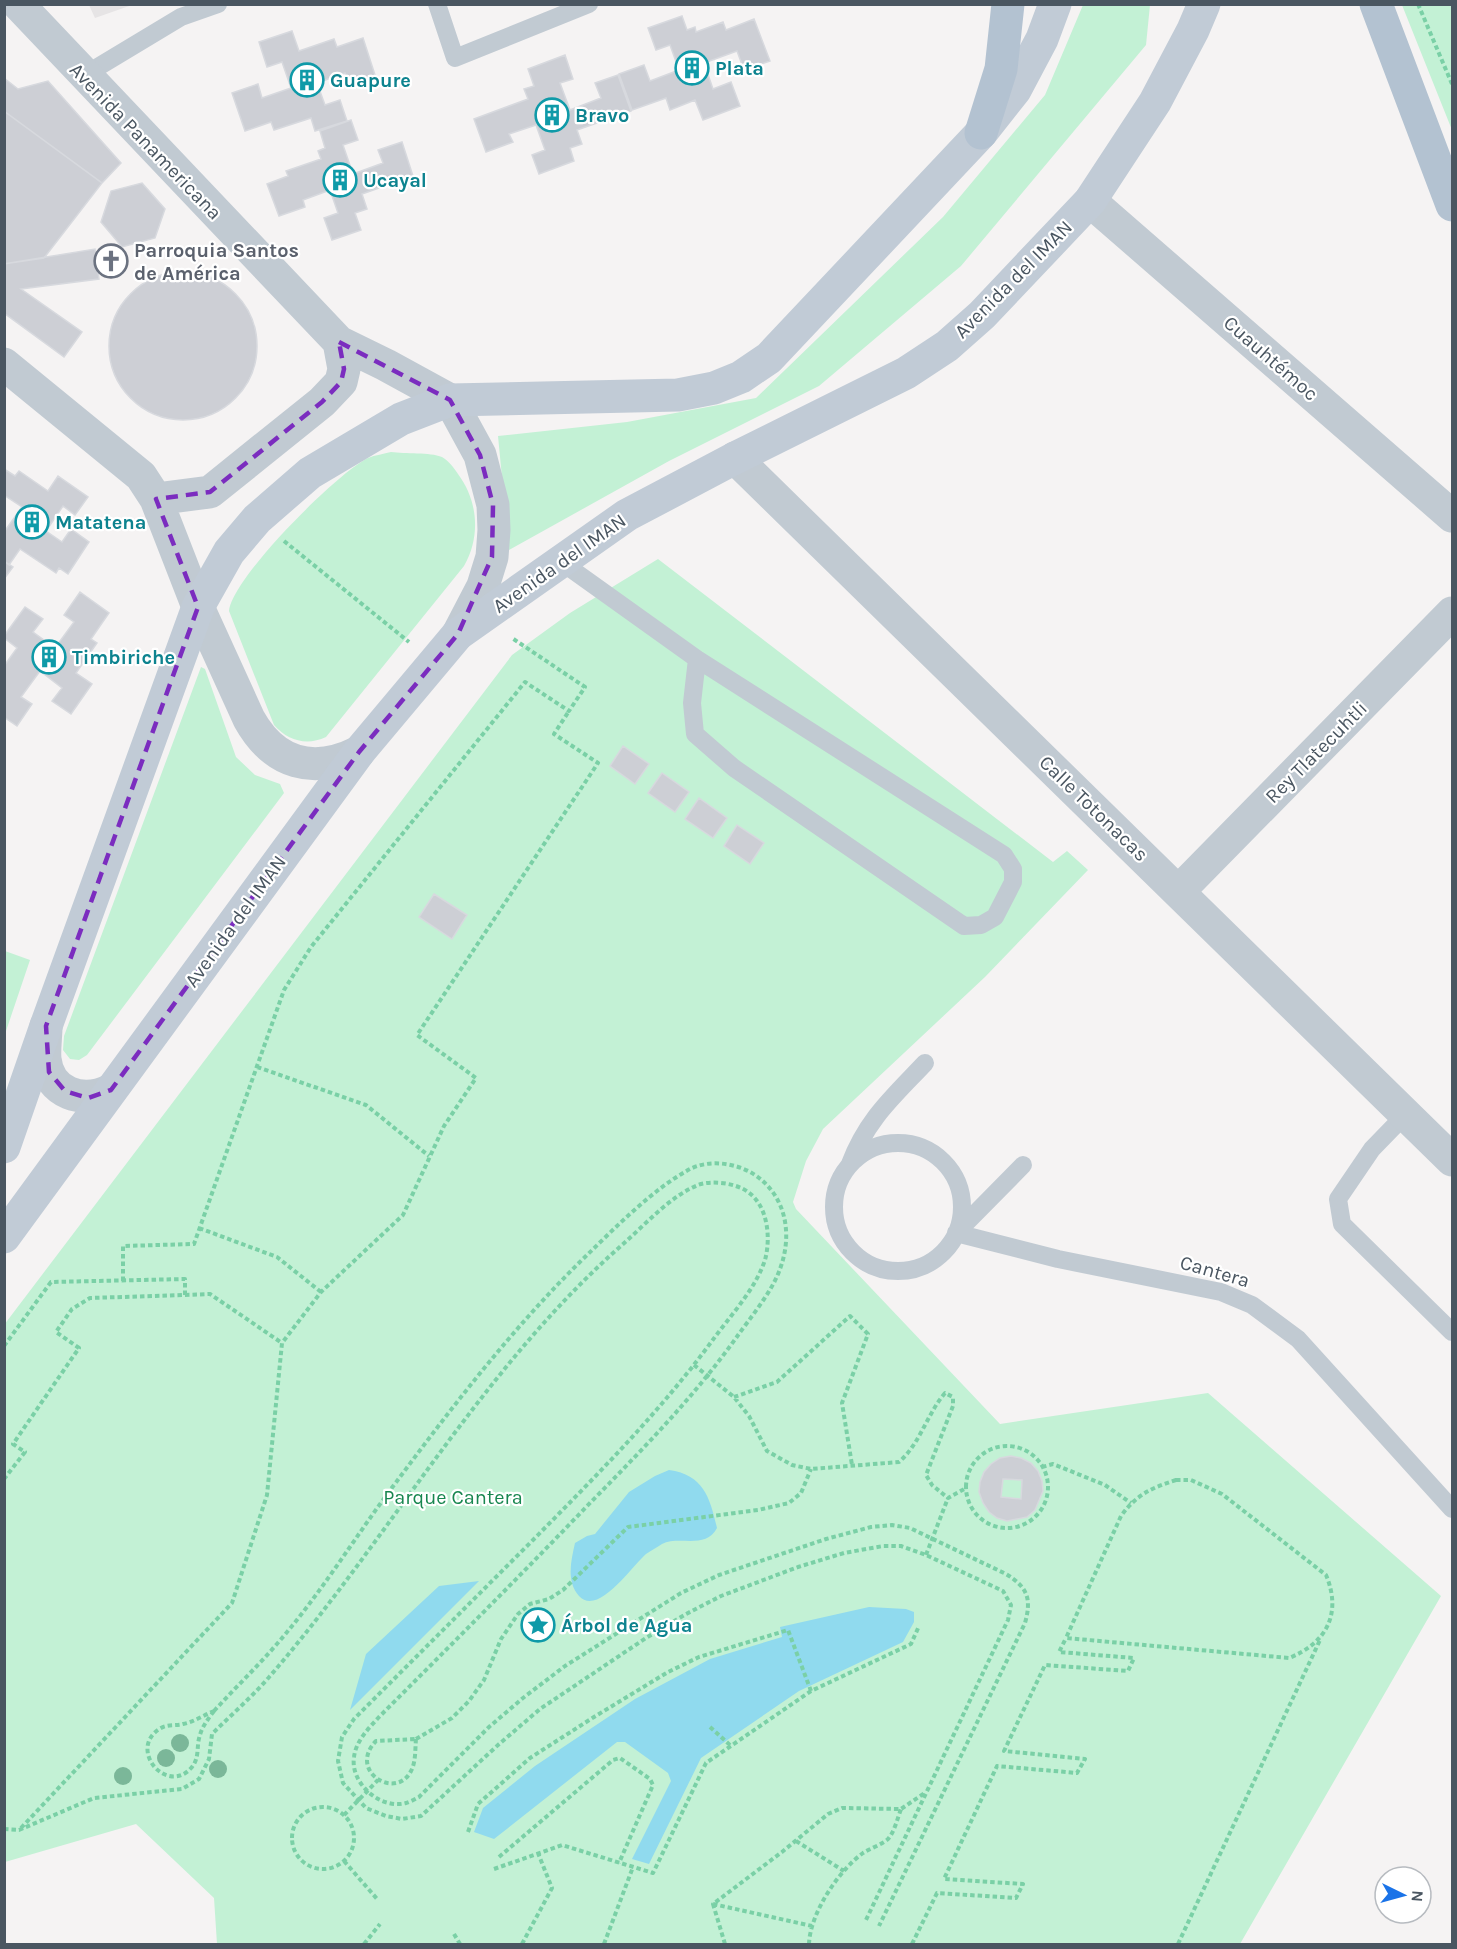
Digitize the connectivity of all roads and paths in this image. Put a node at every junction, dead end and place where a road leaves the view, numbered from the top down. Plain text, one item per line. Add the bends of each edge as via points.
1 (18, 4) edge
2 (218, 4) edge
3 (437, 4) edge
4 (589, 4) edge
5 (1008, 4) edge
6 (1055, 4) edge
7 (1204, 4) edge
8 (1376, 4) edge
9 (1418, 4) edge
10 (83, 76) junction
11 (1452, 84) edge
12 (981, 133) junction
13 (1089, 201) junction
14 (1452, 205) edge
15 (339, 342) junction
16 (4, 364) edge
17 (450, 400) junction
18 (735, 458) junction
19 (156, 499) junction
20 (1452, 516) edge
21 (256, 519) junction
22 (560, 561) junction
23 (198, 607) junction
24 (1452, 613) edge
25 (470, 625) junction
26 (697, 659) junction
27 (434, 662) junction
28 (569, 711) junction
29 (359, 752) junction
30 (1179, 891) junction
31 (46, 1026) junction
32 (925, 1063) dead end
33 (257, 1067) junction
34 (111, 1090) junction
35 (1406, 1114) junction
36 (4, 1147) edge
37 (430, 1156) junction
38 (1452, 1160) edge
39 (849, 1165) junction
40 (1023, 1165) dead end
41 (200, 1228) junction
42 (956, 1233) junction
43 (4, 1237) edge
44 (123, 1281) junction
45 (321, 1292) junction
46 (185, 1295) junction
47 (1452, 1332) edge
48 (282, 1343) junction
49 (4, 1346) edge
50 (694, 1365) junction
51 (708, 1377) junction
52 (734, 1397) junction
53 (852, 1465) junction
54 (1042, 1467) junction
55 (811, 1469) junction
56 (4, 1479) edge
57 (966, 1488) junction
58 (948, 1498) junction
59 (1131, 1503) junction
60 (1452, 1509) edge
61 (932, 1539) junction
62 (926, 1555) junction
63 (919, 1626) dead end
64 (1066, 1638) junction
65 (1320, 1639) junction
66 (811, 1691) junction
67 (213, 1711) junction
68 (710, 1727) dead end
69 (416, 1739) junction
70 (731, 1746) junction
71 (378, 1780) junction
72 (368, 1791) junction
73 (927, 1792) junction
74 (357, 1801) junction
75 (901, 1809) junction
76 (344, 1815) junction
77 (4, 1829) edge
78 (19, 1830) junction
79 (468, 1832) dead end
80 (796, 1840) junction
81 (538, 1853) junction
82 (499, 1857) dead end
83 (344, 1861) junction
84 (619, 1863) junction
85 (633, 1867) junction
86 (494, 1869) dead end
87 (844, 1871) junction
88 (378, 1900) dead end
89 (713, 1904) junction
90 (866, 1920) dead end
91 (380, 1924) dead end
92 (812, 1926) junction
93 (879, 1926) dead end
94 (454, 1934) dead end
95 (364, 1944) edge
96 (459, 1944) edge
97 (522, 1944) edge
98 (604, 1944) edge
99 (725, 1944) edge
100 (809, 1944) edge
101 (912, 1944) edge
102 (1178, 1944) edge

1 - 10 street, Avenida Panamericana
2 - 10 lane via 181,17
3 - 4 lane via 455,58
5 - 12 main road via 1000,69
6 - 12 main road via 1015,90
7 - 13 main road, Avenida del IMAN via 1155,102
8 - 14 main road
9 - 11 path
10 - 15 street, Avenida Panamericana
12 - 17 main road via 769,358 741,377 714,388 678,395
13 - 18 main road, Avenida del IMAN via 982,315 946,346 906,373
13 - 20 street, Cuauhtémoc
15 - 17 street, Avenida Panamericana
15 - 19 street via 344,369 341,382 322,402 210,492
16 - 19 street via 141,476
17 - 21 main road via 400,419 329,461
17 - 25 street via 480,456 494,522 492,556
18 - 22 main road, Avenida del IMAN via 627,515
18 - 30 street, Calle Totonacas
19 - 23 street
21 - 23 main road via 229,552
21 - 27 path
22 - 25 main road, Avenida del IMAN
22 - 26 lane
23 - 29 street via 249,719 267,744 293,760 310,764 344,760
23 - 31 main road
24 - 30 street, Rey Tlatecuhtli
25 - 27 main road, Avenida del IMAN
25 - 28 path via 585,687
26 - 26 lane via 692,703 695,734 734,768 964,926 981,925 995,917 1013,882 1013,869 1004,855
27 - 29 main road, Avenida del IMAN
28 - 33 path via 525,682 311,947 284,990
28 - 37 path via 554,734 598,763 417,1035 476,1078 444,1125
29 - 34 main road, Avenida del IMAN
30 - 35 street, Calle Totonacas
31 - 34 street via 45,1060 56,1083 82,1097
31 - 36 main road
32 - 39 lane via 874,1117
33 - 37 path via 366,1105
33 - 41 path
34 - 43 main road, Avenida del IMAN
35 - 38 street, Calle Totonacas
35 - 47 lane via 1372,1149 1338,1199 1342,1224
37 - 45 path via 403,1215
39 - 42 lane via 865,1152 883,1145 903,1143 923,1148 940,1159 953,1175 960,1193 961,1214
39 - 42 lane via 833,1204 836,1226 846,1246 863,1261 883,1270 905,1271 926,1265 944,1252
40 - 42 lane
41 - 44 path via 194,1244 123,1246
41 - 45 path via 278,1257
42 - 60 lane, Cantera via 1058,1259 1221,1292 1252,1305 1298,1339
44 - 46 path via 184,1279
44 - 49 path via 51,1282
45 - 48 path
46 - 48 path via 210,1294
46 - 56 path via 90,1298 72,1309 56,1332 79,1348 13,1444 25,1452
48 - 78 path via 267,1495 232,1603
50 - 51 path
50 - 74 path via 605,1467 354,1719 342,1737 338,1761 343,1783
50 - 78 path via 753,1286 765,1259 768,1232 762,1208 747,1191 723,1183 702,1183 677,1197 603,1262 501,1372 303,1637 266,1681 212,1734 209,1759 199,1779 182,1789 94,1797
51 - 52 path
51 - 67 path via 780,1270 788,1236 782,1206 766,1182 744,1168 721,1163 699,1165 672,1180 550,1292 396,1481 284,1635
51 - 72 path via 663,1429 361,1737 354,1757 357,1779
52 - 53 path via 777,1382 850,1316 868,1334 843,1403
52 - 55 path via 767,1451 792,1465
53 - 55 path
53 - 58 path via 899,1462 908,1455 945,1393 953,1397 953,1406 926,1475
54 - 57 path via 1023,1449 996,1447 974,1462
54 - 57 path via 1047,1479 1044,1506 1024,1525 1004,1528 985,1522 975,1512
54 - 59 path via 1053,1464 1063,1468 1105,1485
55 - 69 path via 801,1493 789,1503 627,1527 563,1590 530,1604 518,1614 469,1701 452,1718
57 - 58 path
58 - 61 path
59 - 64 path via 1121,1516
59 - 65 path via 1176,1480 1191,1480 1222,1494 1326,1575 1333,1591 1333,1604
61 - 62 path
61 - 72 path via 910,1528 871,1527 719,1575 681,1593 564,1666 489,1727 419,1797 405,1804 387,1802
61 - 93 path via 1019,1582 1028,1596 1029,1609
62 - 73 path via 1003,1591 1011,1605 1008,1620
62 - 74 path via 901,1546 883,1546 765,1578 721,1596 646,1638 540,1709 421,1816 386,1816
63 - 66 path via 911,1644
64 - 65 path via 1289,1658
64 - 101 path via 1059,1652 1134,1658 1128,1671 1045,1665 1004,1751 1084,1759 1077,1773 997,1767 944,1879 1023,1884 1016,1898 937,1893
65 - 102 path
66 - 70 path
66 - 79 path via 788,1630 699,1657 668,1672 530,1758 478,1804
67 - 67 path via 155,1733 148,1755 155,1769 178,1776 193,1766 200,1733
68 - 70 path
69 - 71 path via 408,1776 393,1783
69 - 71 path via 376,1741 370,1747 366,1761
70 - 85 path via 706,1764 653,1873
71 - 72 path
72 - 74 path
73 - 75 path
73 - 90 path
74 - 76 path
75 - 80 path via 842,1808 828,1814
75 - 87 path via 889,1838 862,1854
76 - 83 path via 354,1833
76 - 83 path via 326,1807 305,1812 293,1828 292,1839 299,1858 316,1869
77 - 78 path
80 - 87 path
80 - 89 path
81 - 84 path via 562,1845
81 - 86 path
81 - 97 path via 552,1888
82 - 84 path via 620,1758 653,1785
83 - 88 path
84 - 85 path
85 - 98 path
87 - 92 path
89 - 92 path
89 - 99 path
91 - 95 path
92 - 100 path
94 - 96 path

